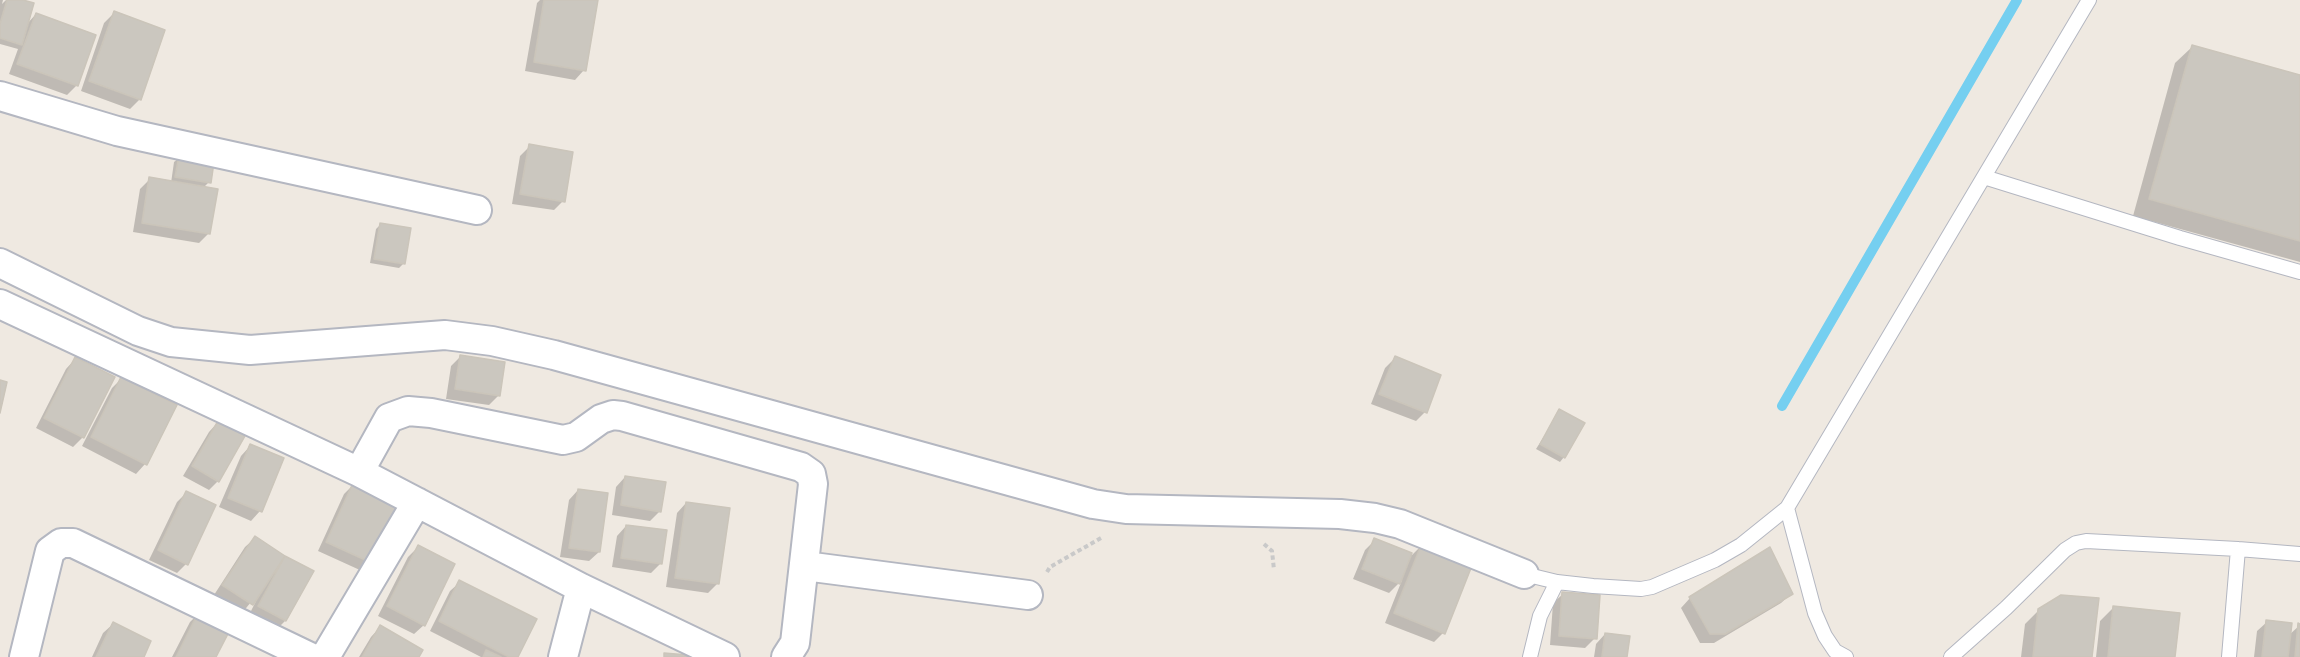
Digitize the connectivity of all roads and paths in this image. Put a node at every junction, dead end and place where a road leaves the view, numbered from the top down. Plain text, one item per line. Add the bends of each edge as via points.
1 (2089, 0) edge
2 (0, 96) edge
3 (1984, 177) junction
4 (477, 210) dead end
5 (0, 263) edge
6 (2300, 272) edge
7 (0, 304) edge
8 (359, 472) junction
9 (417, 502) junction
10 (1787, 508) junction
11 (1102, 537) dead end
12 (1257, 541) dead end
13 (2238, 549) junction
14 (2300, 554) edge
15 (805, 566) junction
16 (1274, 570) dead end
17 (1524, 574) joint
18 (1557, 582) junction
19 (581, 588) junction
20 (1028, 595) joint
21 (24, 657) edge
22 (310, 657) edge
23 (325, 657) edge
24 (563, 657) edge
25 (725, 657) edge
26 (786, 657) edge
27 (1530, 657) edge
28 (1846, 657) edge
29 (1951, 657) edge
30 (2229, 657) edge

1 - 3 lane
2 - 4 street via 117,131
3 - 6 lane
3 - 10 lane
5 - 17 street via 138,331 171,342 250,350 445,335 492,341 1093,504 1126,509 1376,518
7 - 8 street
8 - 9 street
8 - 15 street via 389,418 408,411 563,440 576,437 601,419 622,416 801,467 811,474
9 - 19 street
9 - 23 street
10 - 18 lane via 1741,545 1652,587
10 - 28 lane via 1815,613 1835,651
11 - 20 path via 1050,567
12 - 16 path via 1272,551
13 - 14 lane
13 - 29 lane via 2076,543
13 - 30 lane
15 - 20 street
15 - 26 street via 795,644
17 - 18 lane
18 - 27 lane via 1540,616
19 - 24 street
19 - 25 street
21 - 22 street via 50,551 61,543 73,543

